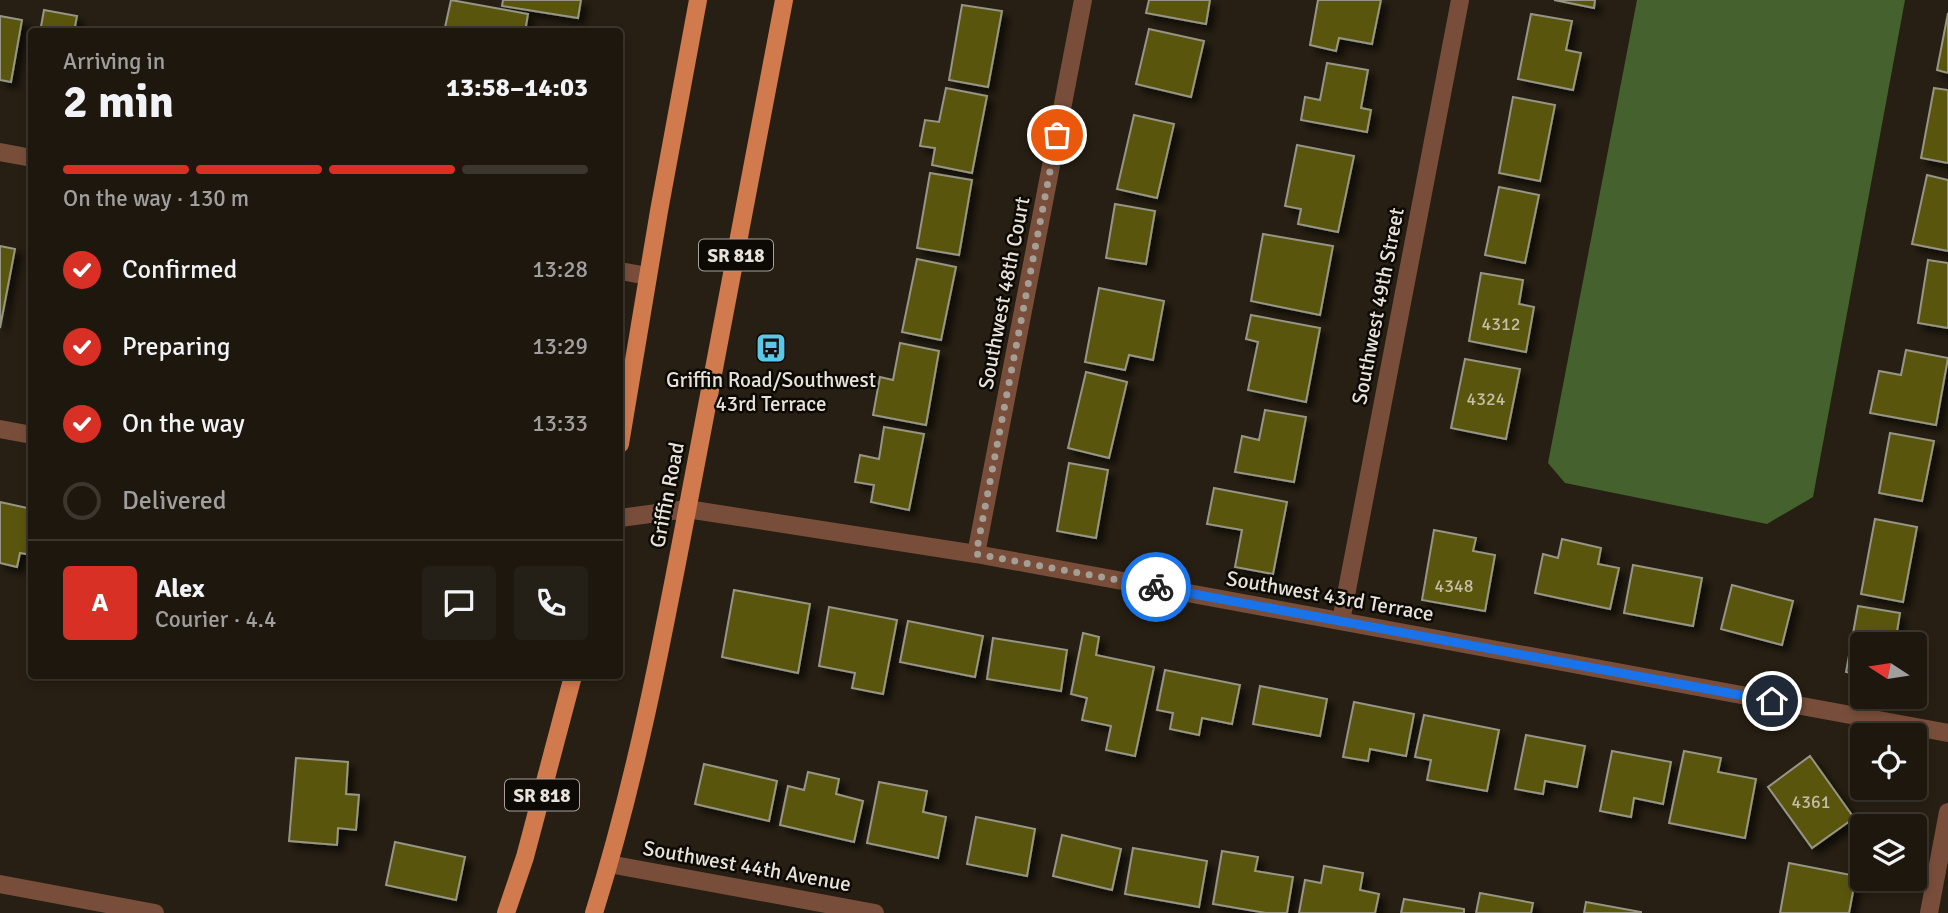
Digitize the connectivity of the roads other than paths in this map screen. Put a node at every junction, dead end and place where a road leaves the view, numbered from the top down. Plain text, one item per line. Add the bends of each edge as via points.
1 (698, 0) edge
2 (784, 0) edge
3 (1083, 0) edge
4 (1460, 0) edge
5 (0, 152) edge
6 (28, 157) edge
7 (623, 272) edge
8 (648, 276) junction
9 (623, 426) edge
10 (0, 429) edge
11 (28, 434) edge
12 (687, 509) junction
13 (623, 518) edge
14 (976, 554) junction
15 (1341, 621) junction
16 (572, 679) edge
17 (1948, 733) edge
18 (1948, 812) edge
19 (609, 864) junction
20 (0, 884) edge
21 (155, 913) edge
22 (506, 913) edge
23 (594, 913) edge
24 (876, 913) edge
25 (1929, 913) edge

1 - 8 main road
2 - 12 main road, Griffin Road / SR 818
3 - 14 street, Southwest 48th Court
4 - 15 street, Southwest 49th Street
5 - 6 street
7 - 8 street
8 - 9 main road
10 - 11 street
12 - 13 street, Southwest 43rd Terrace
12 - 14 street, Southwest 43rd Terrace
12 - 19 main road, Griffin Road / SR 818
14 - 15 street, Southwest 43rd Terrace
15 - 17 street, Southwest 43rd Terrace
16 - 22 main road, SR 818
18 - 25 street
19 - 23 main road, Griffin Road / SR 818
19 - 24 street, Southwest 44th Avenue
20 - 21 street

